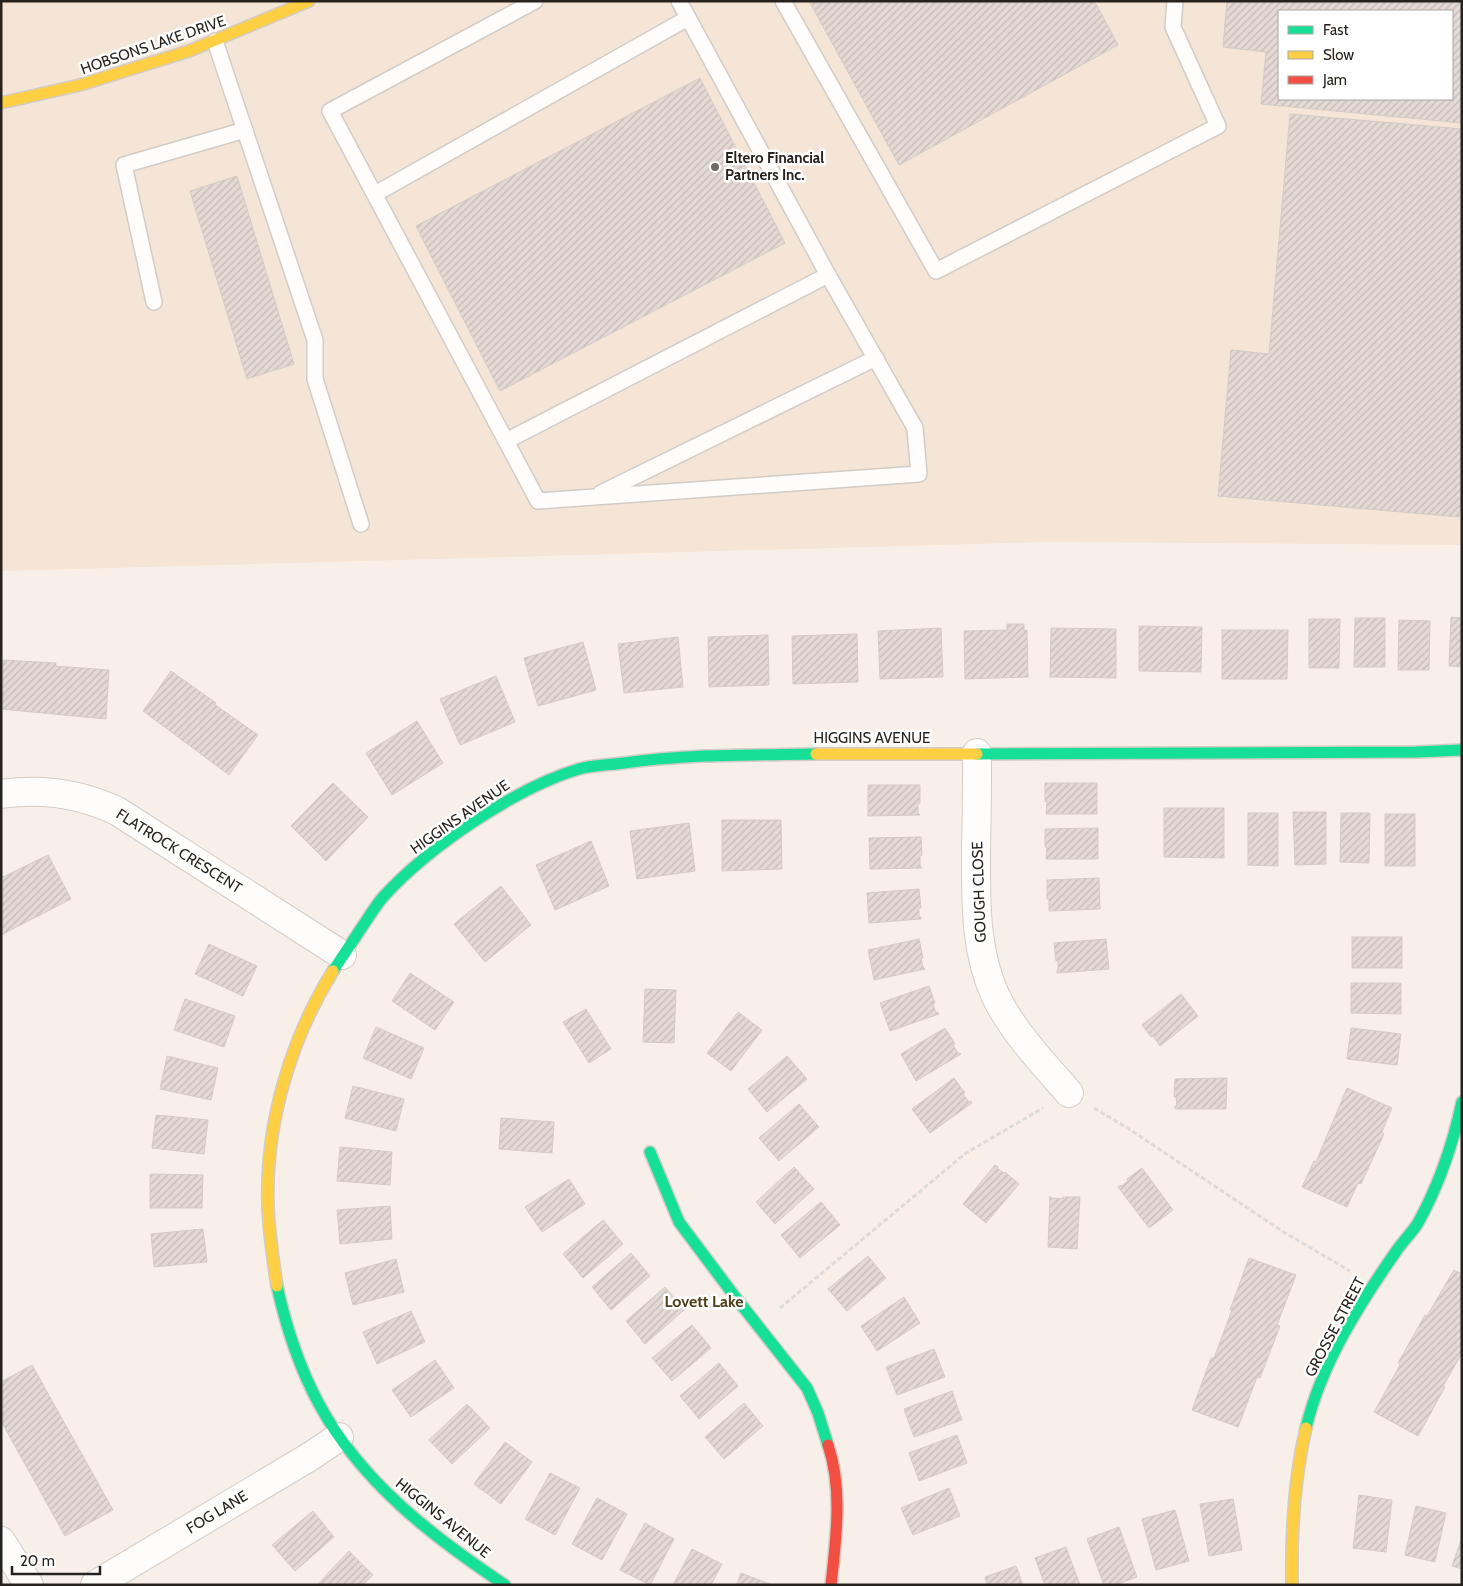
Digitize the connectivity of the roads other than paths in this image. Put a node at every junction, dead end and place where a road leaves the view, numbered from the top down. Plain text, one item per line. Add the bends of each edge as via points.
1 (309, 1) edge
2 (535, 1) edge
3 (679, 1) edge
4 (783, 1) edge
5 (1175, 1) edge
6 (688, 18) junction
7 (215, 41) junction
8 (1, 102) edge
9 (245, 130) junction
10 (375, 194) junction
11 (828, 275) junction
12 (154, 302) dead end
13 (876, 358) junction
14 (506, 441) junction
15 (593, 497) junction
16 (361, 524) dead end
17 (1462, 750) edge
18 (977, 752) junction
19 (1, 794) edge
20 (342, 955) junction
21 (1069, 1093) road end
22 (1462, 1102) edge
23 (650, 1152) dead end
24 (339, 1437) junction
25 (1, 1541) edge
26 (30, 1585) edge
27 (95, 1585) edge
28 (506, 1585) edge
29 (831, 1585) edge
30 (1292, 1585) edge

1 - 7 street, HOBSONS LAKE DRIVE
2 - 10 lane via 330,111
3 - 6 lane
4 - 5 lane via 936,271 1218,126 1173,27
6 - 10 lane
6 - 11 lane
7 - 8 street, HOBSONS LAKE DRIVE via 80,85
7 - 9 lane
9 - 12 lane via 124,165
9 - 16 lane via 315,340 315,378
10 - 14 lane
11 - 13 lane
11 - 14 lane
13 - 15 lane
13 - 15 lane via 915,428 919,474
14 - 15 lane via 538,501
17 - 18 street, HIGGINS AVENUE
18 - 20 street, HIGGINS AVENUE via 696,755 583,768 524,791 425,857 383,897
18 - 21 street, GOUGH CLOSE via 977,921 984,963 996,997 1013,1026
19 - 20 street, FLATROCK CRESCENT via 60,792 98,802 134,821
20 - 24 street, HIGGINS AVENUE via 316,1000 294,1050 272,1134 267,1196 272,1258 284,1319 306,1378
22 - 30 street, GROSSE STREET via 1431,1196 1417,1224 1396,1250 1327,1367 1301,1454 1292,1540
23 - 29 street via 679,1222 807,1388 818,1413 834,1462 837,1526
24 - 27 street, FOG LANE
24 - 28 street, HIGGINS AVENUE via 359,1464 404,1509
25 - 26 street

